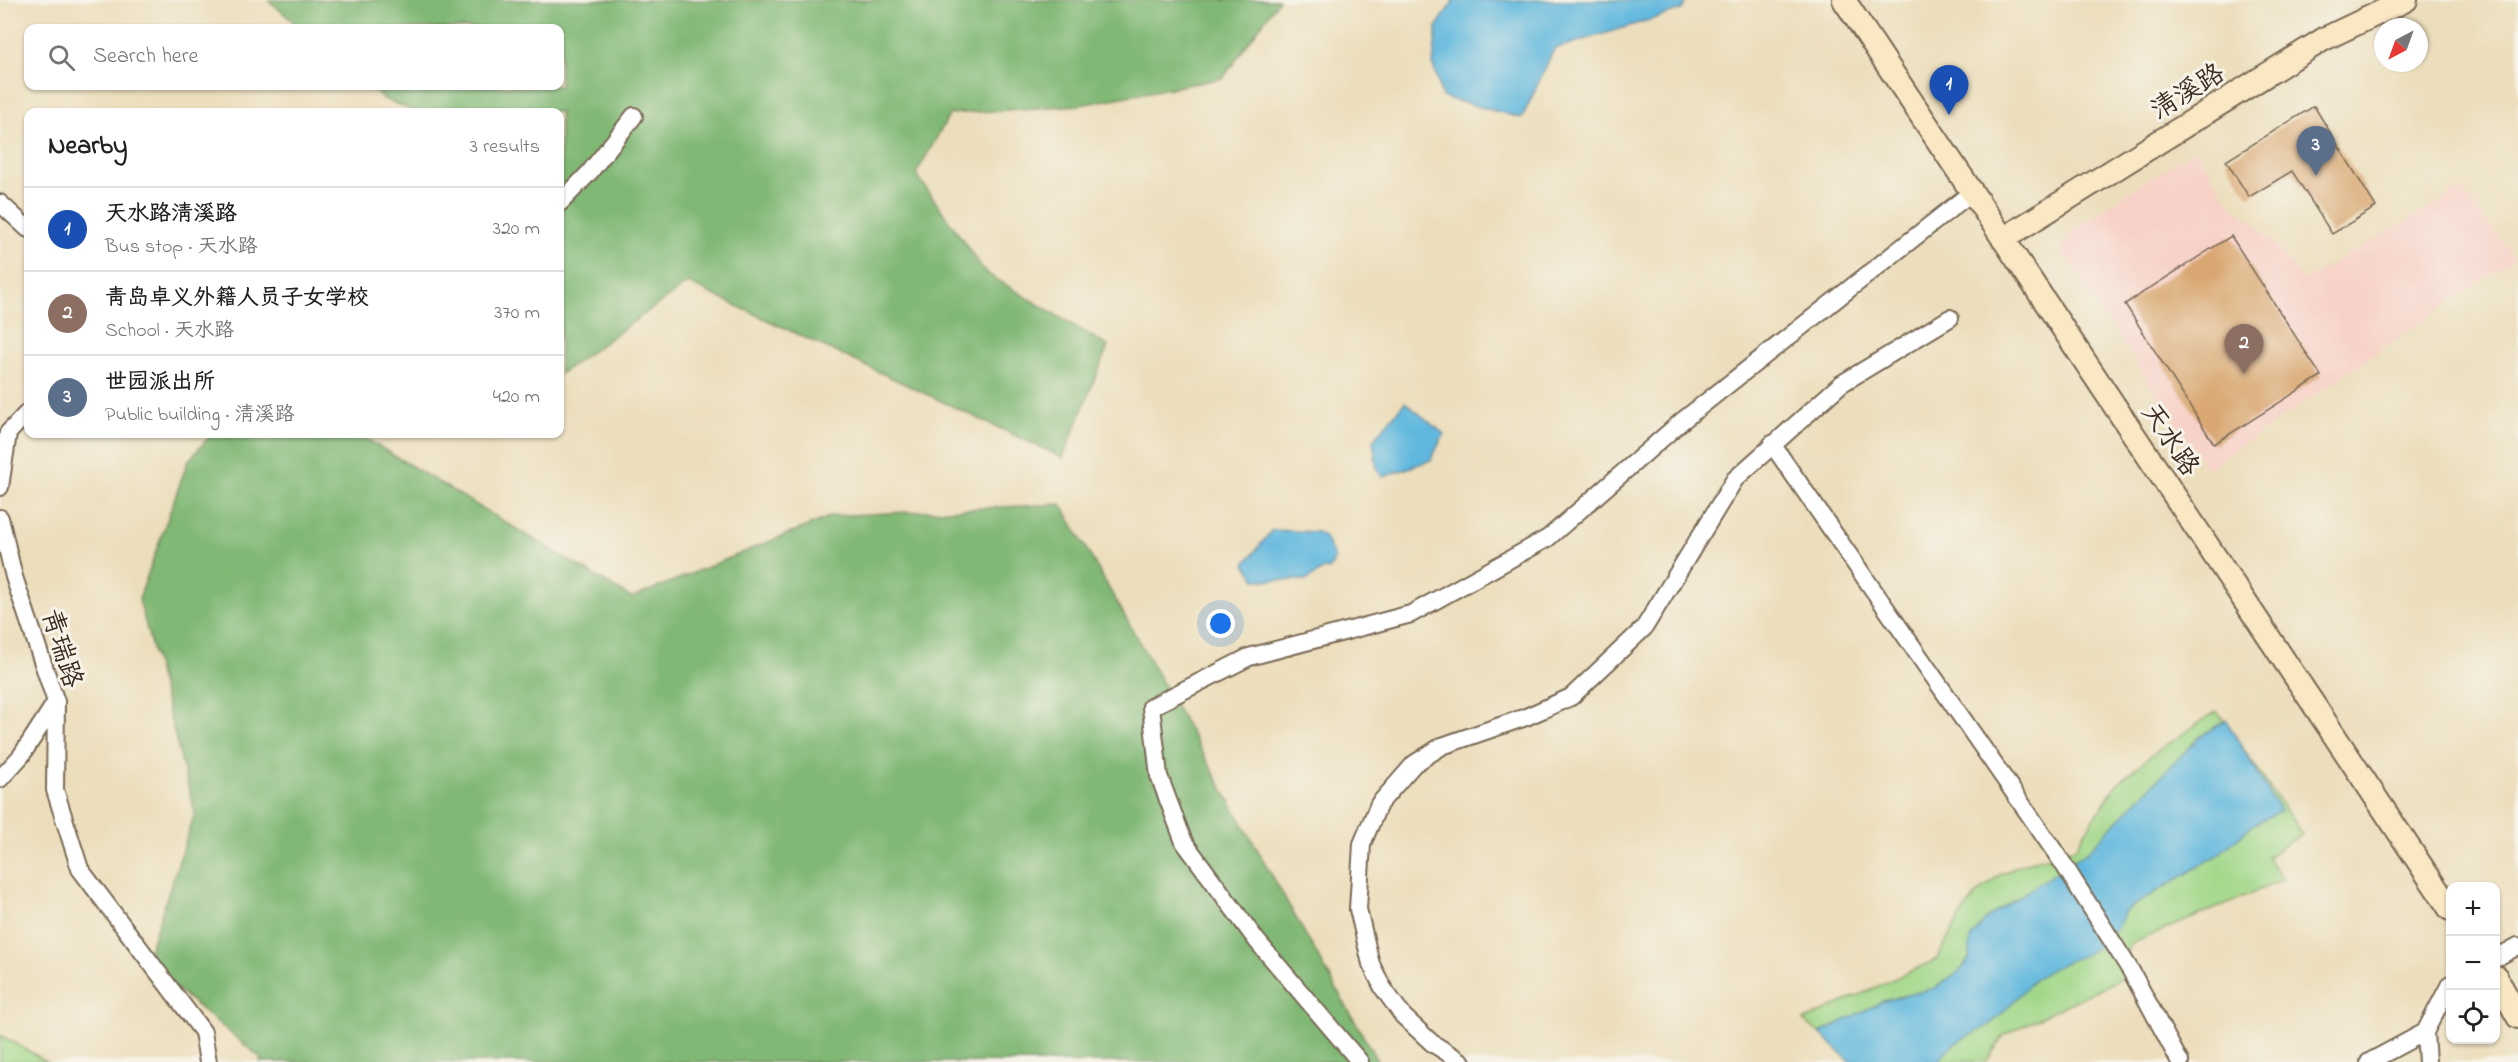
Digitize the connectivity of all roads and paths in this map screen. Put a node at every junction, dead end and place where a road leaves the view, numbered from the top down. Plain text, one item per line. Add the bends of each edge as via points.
1 (1844, 0) edge
2 (2406, 0) edge
3 (634, 116) dead end
4 (1972, 192) junction
5 (564, 199) edge
6 (0, 203) edge
7 (24, 225) edge
8 (2003, 239) junction
9 (1950, 318) dead end
10 (24, 416) edge
11 (24, 422) edge
12 (8, 434) junction
13 (1772, 444) junction
14 (0, 487) edge
15 (0, 518) edge
16 (56, 702) junction
17 (0, 778) edge
18 (2446, 902) edge
19 (2518, 946) edge
20 (2500, 956) edge
21 (2500, 984) edge
22 (2448, 990) edge
23 (2518, 1017) edge
24 (2426, 1032) junction
25 (208, 1062) edge
26 (1360, 1062) edge
27 (1461, 1062) edge
28 (2180, 1062) edge
29 (2369, 1062) edge
30 (2427, 1062) edge

1 - 4 street, 天水路
2 - 8 street, 清溪路 via 2324,39
3 - 5 street
4 - 8 street, 天水路
4 - 26 street via 1682,421 1548,538 1411,614 1249,657 1151,707 1159,776 1184,842 1257,941
6 - 7 street
8 - 18 street, 天水路
9 - 13 street via 1841,384
10 - 12 street
11 - 12 street
12 - 14 street
13 - 27 street via 1736,479 1644,628 1571,697 1442,746 1414,764 1379,804 1362,844 1358,909 1371,964 1403,1016 1432,1043
13 - 28 street via 2062,862 2132,971
15 - 16 street, 青瑞路 via 14,577
16 - 17 street, 青瑞路 via 21,756
16 - 25 street via 55,790 80,869 203,1032
19 - 20 street
21 - 23 street
22 - 24 street
24 - 29 street
24 - 30 street

